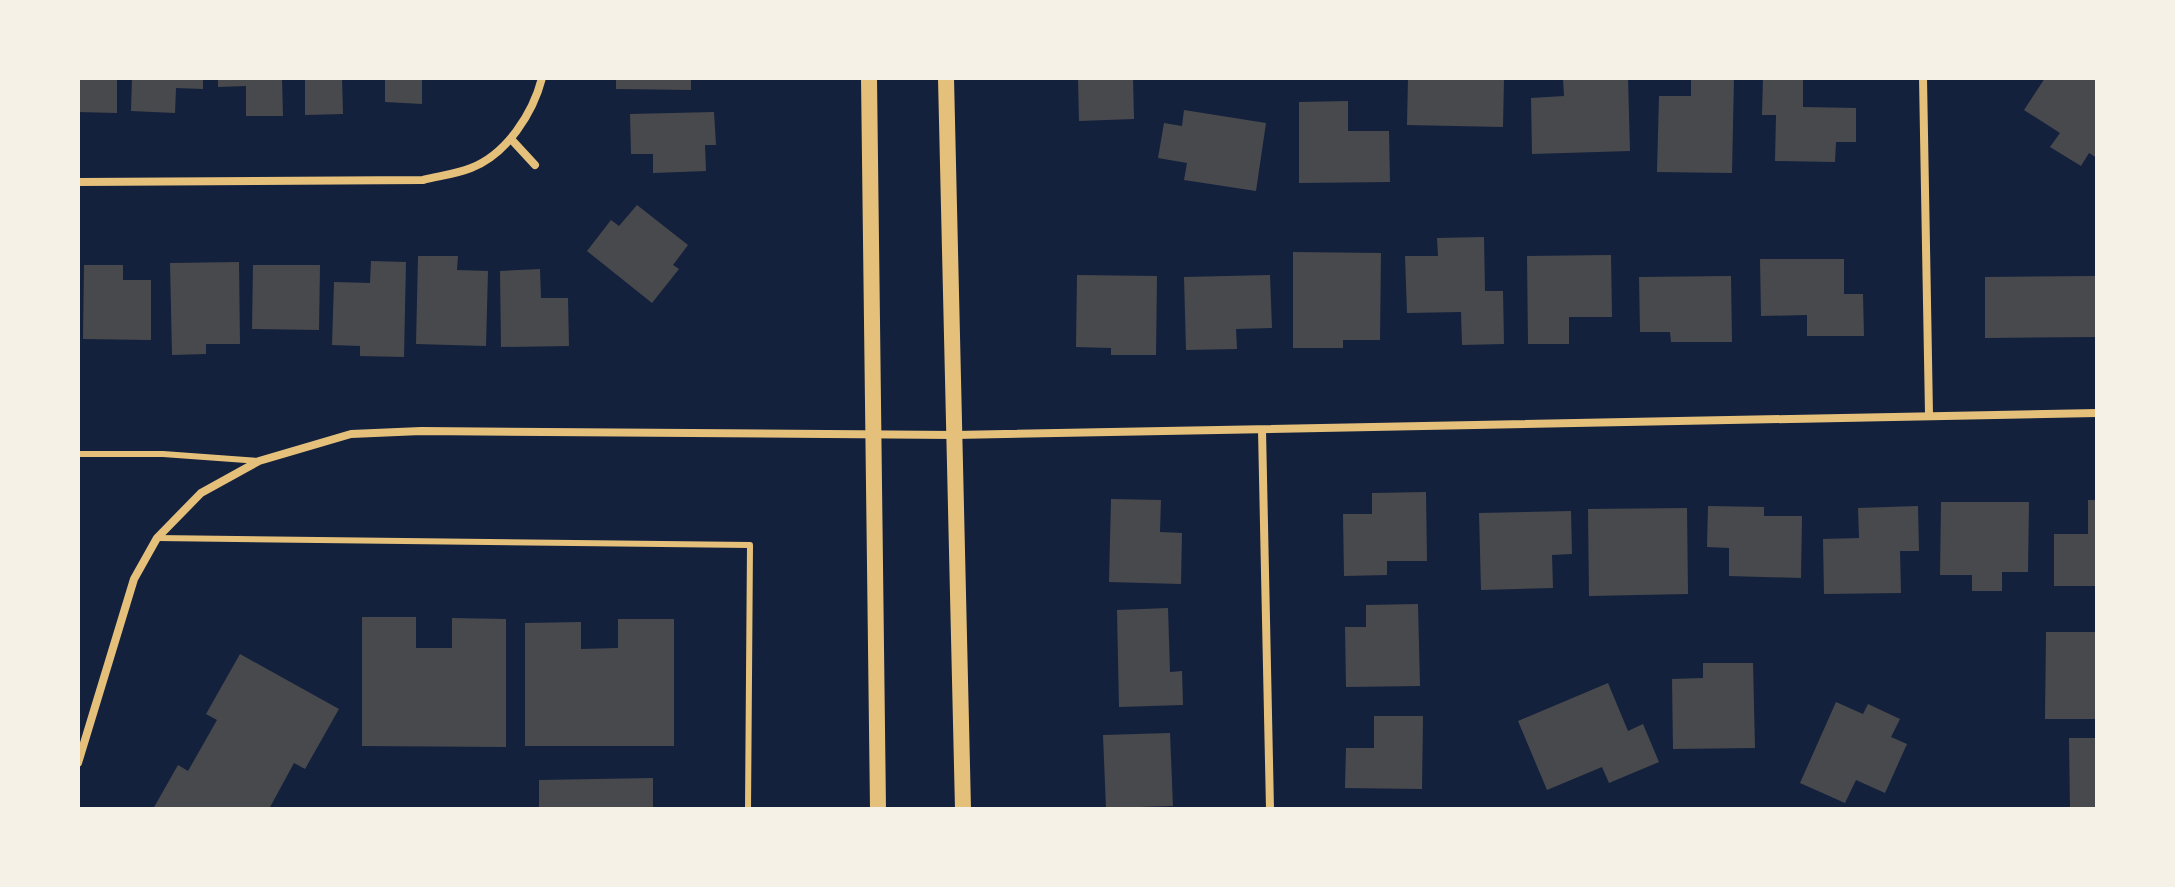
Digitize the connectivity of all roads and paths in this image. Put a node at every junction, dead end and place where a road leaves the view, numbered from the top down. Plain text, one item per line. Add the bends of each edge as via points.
1 (542, 78) edge
2 (869, 78) edge
3 (946, 78) edge
4 (1923, 78) edge
5 (511, 139) junction
6 (535, 165) dead end
7 (78, 182) edge
8 (2097, 413) edge
9 (1929, 414) junction
10 (1262, 430) junction
11 (873, 435) junction
12 (955, 435) junction
13 (78, 454) edge
14 (259, 461) junction
15 (157, 538) junction
16 (78, 763) edge
17 (748, 809) edge
18 (878, 809) edge
19 (963, 809) edge
20 (1270, 809) edge

1 - 5 street via 538,96
2 - 11 main road
3 - 12 main road
4 - 9 street
5 - 6 street
5 - 7 street via 471,168 423,180
8 - 9 street
9 - 10 street
10 - 12 street
10 - 20 street
11 - 12 street
11 - 14 street via 365,433
11 - 18 main road
12 - 19 main road
13 - 14 lane
14 - 15 street via 201,493
15 - 16 street via 134,579
15 - 17 lane via 750,545

